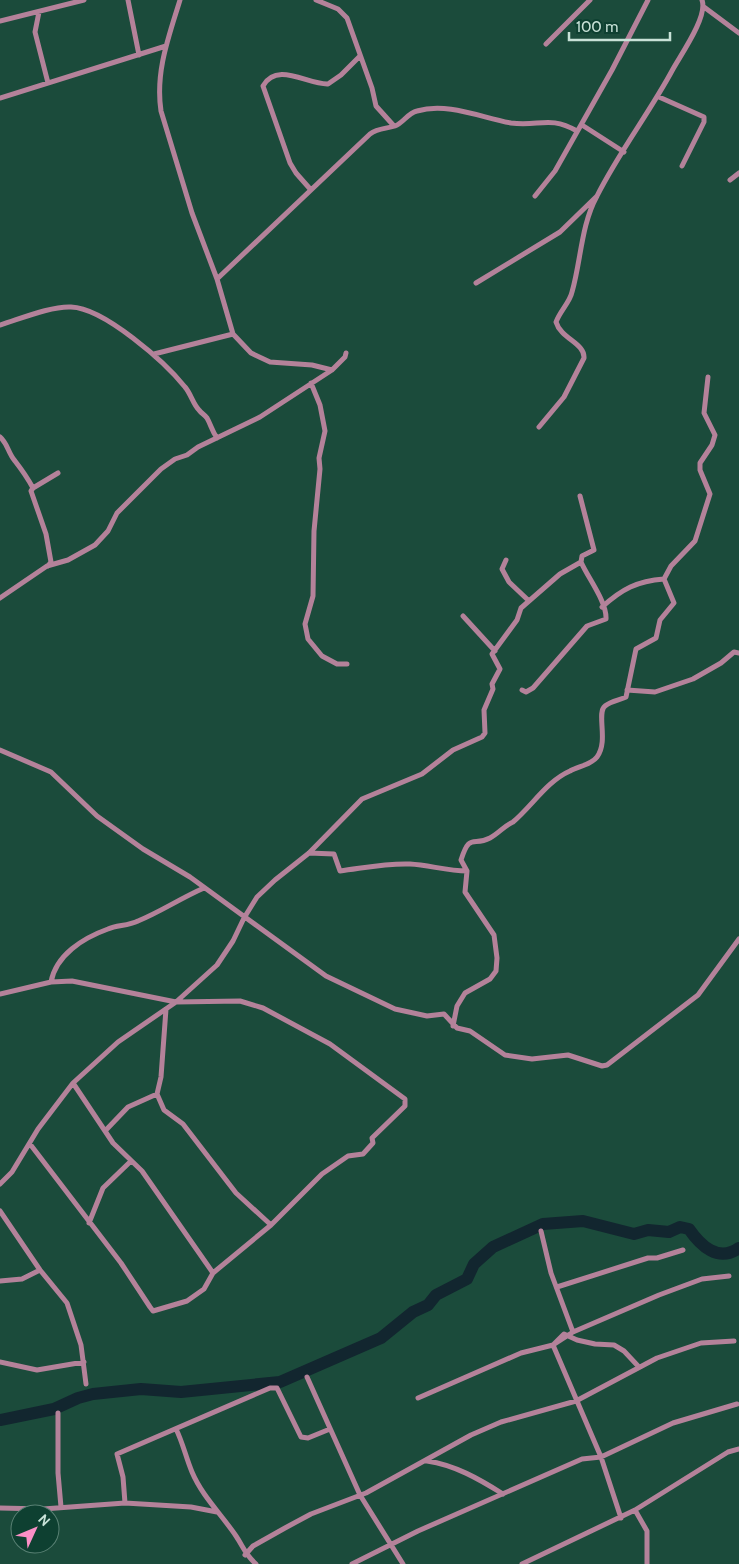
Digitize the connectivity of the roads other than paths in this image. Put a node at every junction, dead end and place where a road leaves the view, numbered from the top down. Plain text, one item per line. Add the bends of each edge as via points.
1 (84, 0) edge
2 (128, 0) edge
3 (180, 0) edge
4 (316, 0) edge
5 (590, 0) edge
6 (648, 0) edge
7 (702, 0) edge
8 (704, 7) junction
9 (39, 12) junction
10 (0, 21) edge
11 (739, 33) edge
12 (546, 44) dead end
13 (166, 46) junction
14 (139, 55) junction
15 (360, 56) junction
16 (48, 83) junction
17 (659, 97) junction
18 (0, 98) edge
19 (582, 125) junction
20 (394, 126) junction
21 (577, 131) junction
22 (624, 152) junction
23 (682, 166) dead end
24 (739, 173) edge
25 (730, 180) dead end
26 (310, 190) junction
27 (535, 196) dead end
28 (596, 197) junction
29 (217, 280) junction
30 (476, 283) dead end
31 (0, 325) edge
32 (233, 334) junction
33 (346, 353) dead end
34 (154, 354) junction
35 (332, 370) junction
36 (708, 377) dead end
37 (311, 383) junction
38 (539, 427) dead end
39 (0, 437) edge
40 (217, 438) junction
41 (58, 473) dead end
42 (33, 488) junction
43 (580, 496) dead end
44 (506, 560) dead end
45 (581, 562) junction
46 (47, 566) junction
47 (664, 579) junction
48 (0, 598) edge
49 (528, 600) junction
50 (602, 607) junction
51 (463, 616) dead end
52 (496, 651) junction
53 (739, 653) edge
54 (347, 664) dead end
55 (522, 690) dead end
56 (627, 690) junction
57 (0, 750) edge
58 (309, 852) junction
59 (467, 871) junction
60 (204, 888) junction
61 (244, 918) junction
62 (739, 939) edge
63 (51, 982) junction
64 (0, 994) edge
65 (176, 1002) junction
66 (166, 1009) junction
67 (453, 1026) junction
68 (73, 1083) junction
69 (157, 1094) junction
70 (105, 1131) junction
71 (30, 1144) junction
72 (131, 1162) junction
73 (0, 1184) edge
74 (0, 1211) edge
75 (90, 1222) junction
76 (271, 1226) junction
77 (541, 1231) dead end
78 (683, 1250) dead end
79 (40, 1270) junction
80 (213, 1273) junction
81 (729, 1276) dead end
82 (0, 1281) edge
83 (557, 1287) junction
84 (573, 1332) junction
85 (734, 1341) dead end
86 (553, 1346) junction
87 (0, 1362) edge
88 (84, 1362) junction
89 (638, 1366) junction
90 (307, 1376) dead end
91 (86, 1384) dead end
92 (418, 1398) dead end
93 (576, 1401) junction
94 (737, 1404) dead end
95 (58, 1413) dead end
96 (176, 1429) junction
97 (330, 1429) junction
98 (739, 1449) edge
99 (601, 1456) junction
100 (427, 1461) junction
101 (503, 1494) junction
102 (360, 1495) junction
103 (125, 1503) junction
104 (61, 1507) junction
105 (0, 1508) edge
106 (636, 1510) junction
107 (217, 1512) junction
108 (621, 1518) junction
109 (392, 1544) junction
110 (245, 1555) junction
111 (256, 1564) edge
112 (352, 1564) edge
113 (403, 1564) edge
114 (522, 1564) edge
115 (647, 1564) edge

1 - 9 street
2 - 14 street
3 - 13 street
4 - 15 street via 344,14
5 - 12 street
6 - 19 street
7 - 8 street
8 - 11 street
8 - 17 street
9 - 10 street
9 - 16 street via 35,32
13 - 14 street
13 - 29 street via 160,69 161,110 192,213
14 - 16 street
15 - 20 street via 377,109
15 - 26 street via 328,84 283,75 269,79 263,86 290,163
16 - 18 street
17 - 22 street
17 - 23 street via 704,117
19 - 21 street
19 - 22 street
20 - 21 street via 418,110 458,110 510,123 554,121
20 - 26 street via 370,134
21 - 27 street via 555,171
22 - 28 street
24 - 25 street
26 - 29 street
28 - 30 street via 560,232
28 - 38 street via 587,222 572,295 556,322 563,336 581,348 584,358 564,397
29 - 32 street
31 - 34 street via 64,307 78,308 98,316
32 - 34 street
32 - 35 street via 251,353 270,362
33 - 35 street
34 - 40 street via 208,418 209,427
35 - 37 street
36 - 47 street via 704,413 715,434 700,463 700,470 710,494 695,541 671,566
37 - 40 street via 242,427
37 - 54 street via 320,404 325,430 319,458 313,596 305,624 308,639 322,656 337,664
39 - 42 street
40 - 46 street via 161,469 117,513 108,531 95,545 68,560
41 - 42 street
42 - 46 street via 31,491 52,562
43 - 45 street via 595,547 593,552 582,556
44 - 49 street via 502,569 504,575
45 - 49 street
45 - 50 street
46 - 48 street
47 - 50 street via 622,589
47 - 56 street via 674,597 673,606 660,620 656,638 636,648
49 - 52 street
50 - 55 street via 606,619 587,626 533,688 526,692
51 - 52 street
52 - 58 street via 492,655 500,669 484,710 485,732 482,737 453,750 422,774 362,799
53 - 56 street via 734,652 721,664 693,679 655,692
56 - 59 street via 626,697 602,709 604,733 596,758 558,779 514,822 488,839 473,840 465,847 461,860
57 - 60 street via 51,772 97,816
58 - 59 street via 334,854 340,871 397,864
58 - 61 street via 257,897
59 - 67 street via 465,892 494,935 496,971 490,979 464,993 457,1006
60 - 61 street
60 - 63 street via 138,921 109,928 87,938 61,960
61 - 65 street via 217,965
61 - 67 street via 326,976 395,1010 427,1016 444,1014
62 - 67 street via 698,995 607,1065 568,1055 532,1059 505,1055 470,1031
63 - 64 street
63 - 65 street via 72,981
65 - 66 street
65 - 76 street via 240,1001 263,1008 330,1044 405,1099 405,1106 372,1138 373,1143 363,1154 348,1156 322,1174
66 - 68 street via 118,1042
66 - 69 street
68 - 70 street
68 - 71 street
69 - 70 street via 134,1103
69 - 76 street via 164,1110 183,1124 236,1192
70 - 72 street
71 - 73 street
71 - 75 street
72 - 75 street via 103,1188
72 - 80 street via 142,1171
74 - 79 street
75 - 80 street via 154,1310 187,1301 204,1289
76 - 80 street
77 - 83 street
78 - 83 street
79 - 82 street via 22,1279
79 - 88 street via 70,1309
81 - 84 street via 702,1279
83 - 84 street
84 - 86 street
85 - 89 street via 701,1343
86 - 89 street via 564,1334 576,1340 614,1345
86 - 92 street via 521,1353
86 - 93 street
87 - 88 street via 37,1370
88 - 91 street
89 - 93 street
90 - 97 street
93 - 99 street
93 - 100 street via 501,1422
94 - 99 street via 673,1423
95 - 104 street
96 - 97 street via 276,1387 301,1437 308,1438
96 - 103 street via 117,1454
96 - 107 street via 193,1473
97 - 102 street
98 - 106 street via 728,1452
99 - 101 street via 582,1459
99 - 108 street
100 - 101 street via 456,1468
100 - 102 street
101 - 109 street
102 - 109 street
102 - 110 street via 311,1514 253,1546
103 - 104 street
103 - 107 street
104 - 105 street
106 - 108 street
106 - 115 street via 647,1531
107 - 110 street via 238,1538
108 - 114 street
109 - 112 street
109 - 113 street
110 - 111 street

